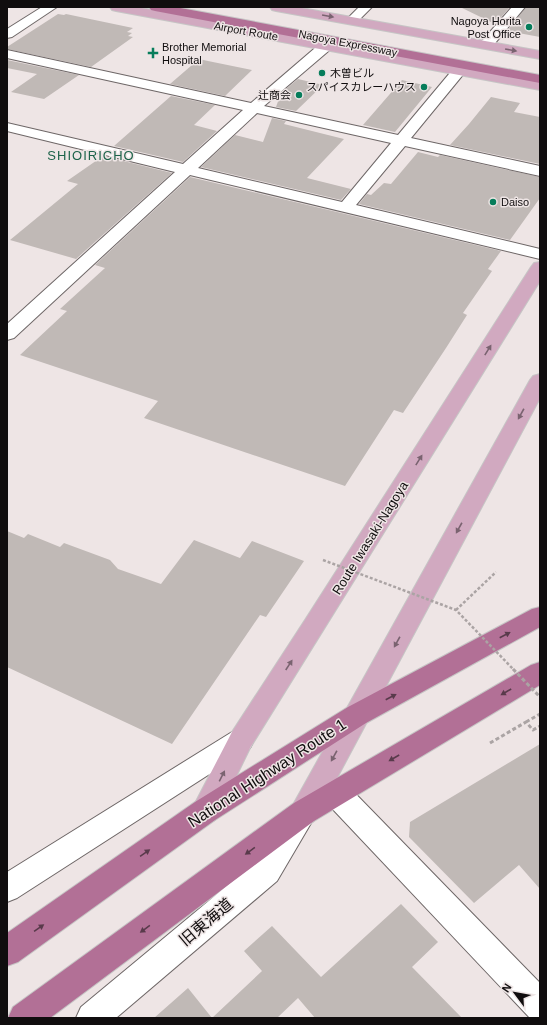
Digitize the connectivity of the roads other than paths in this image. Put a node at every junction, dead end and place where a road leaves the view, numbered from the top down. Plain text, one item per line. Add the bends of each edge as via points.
1 (51, 7) edge
2 (116, 7) edge
3 (155, 7) edge
4 (210, 7) edge
5 (276, 7) edge
6 (366, 7) edge
7 (519, 7) edge
8 (352, 20) junction
9 (7, 34) edge
10 (327, 45) junction
11 (486, 45) junction
12 (7, 54) edge
13 (540, 55) edge
14 (540, 68) edge
15 (459, 71) junction
16 (540, 79) edge
17 (540, 86) edge
18 (254, 108) junction
19 (7, 127) edge
20 (401, 141) junction
21 (186, 170) junction
22 (540, 171) edge
23 (345, 208) junction
24 (540, 254) edge
25 (540, 267) edge
26 (7, 334) edge
27 (540, 380) edge
28 (540, 616) edge
29 (540, 672) edge
30 (357, 715) junction
31 (241, 740) junction
32 (335, 792) junction
33 (205, 811) junction
34 (304, 812) junction
35 (7, 888) edge
36 (7, 951) edge
37 (540, 1006) edge
38 (26, 1017) edge
39 (92, 1018) edge

1 - 9 street
2 - 10 main road, Airport Route
3 - 16 highway, Nagoya Expressway
4 - 14 highway, Nagoya Expressway
5 -> 8 main road
6 - 8 street
7 - 11 street
8 - 11 main road
10 - 15 main road, Airport Route
10 - 18 street
11 -> 13 main road
12 - 18 street
15 - 17 main road, Airport Route
15 - 20 street
18 - 20 street
18 - 21 street
19 - 21 street
20 - 22 street
20 - 23 street
21 - 23 street
21 - 26 street
23 - 24 street
31 -> 25 main road, Route Iwasaki-Nagoya
27 -> 30 main road
30 -> 28 highway, National Highway Route 1
29 -> 32 highway
30 - 33 highway, National Highway Route 1
30 -> 34 main road
33 -> 31 main road, Route Iwasaki-Nagoya
31 - 35 street
32 - 34 highway
32 - 37 street
36 -> 33 highway, National Highway Route 1
34 -> 38 highway
34 - 39 street, 旧東海道 via 267,871

